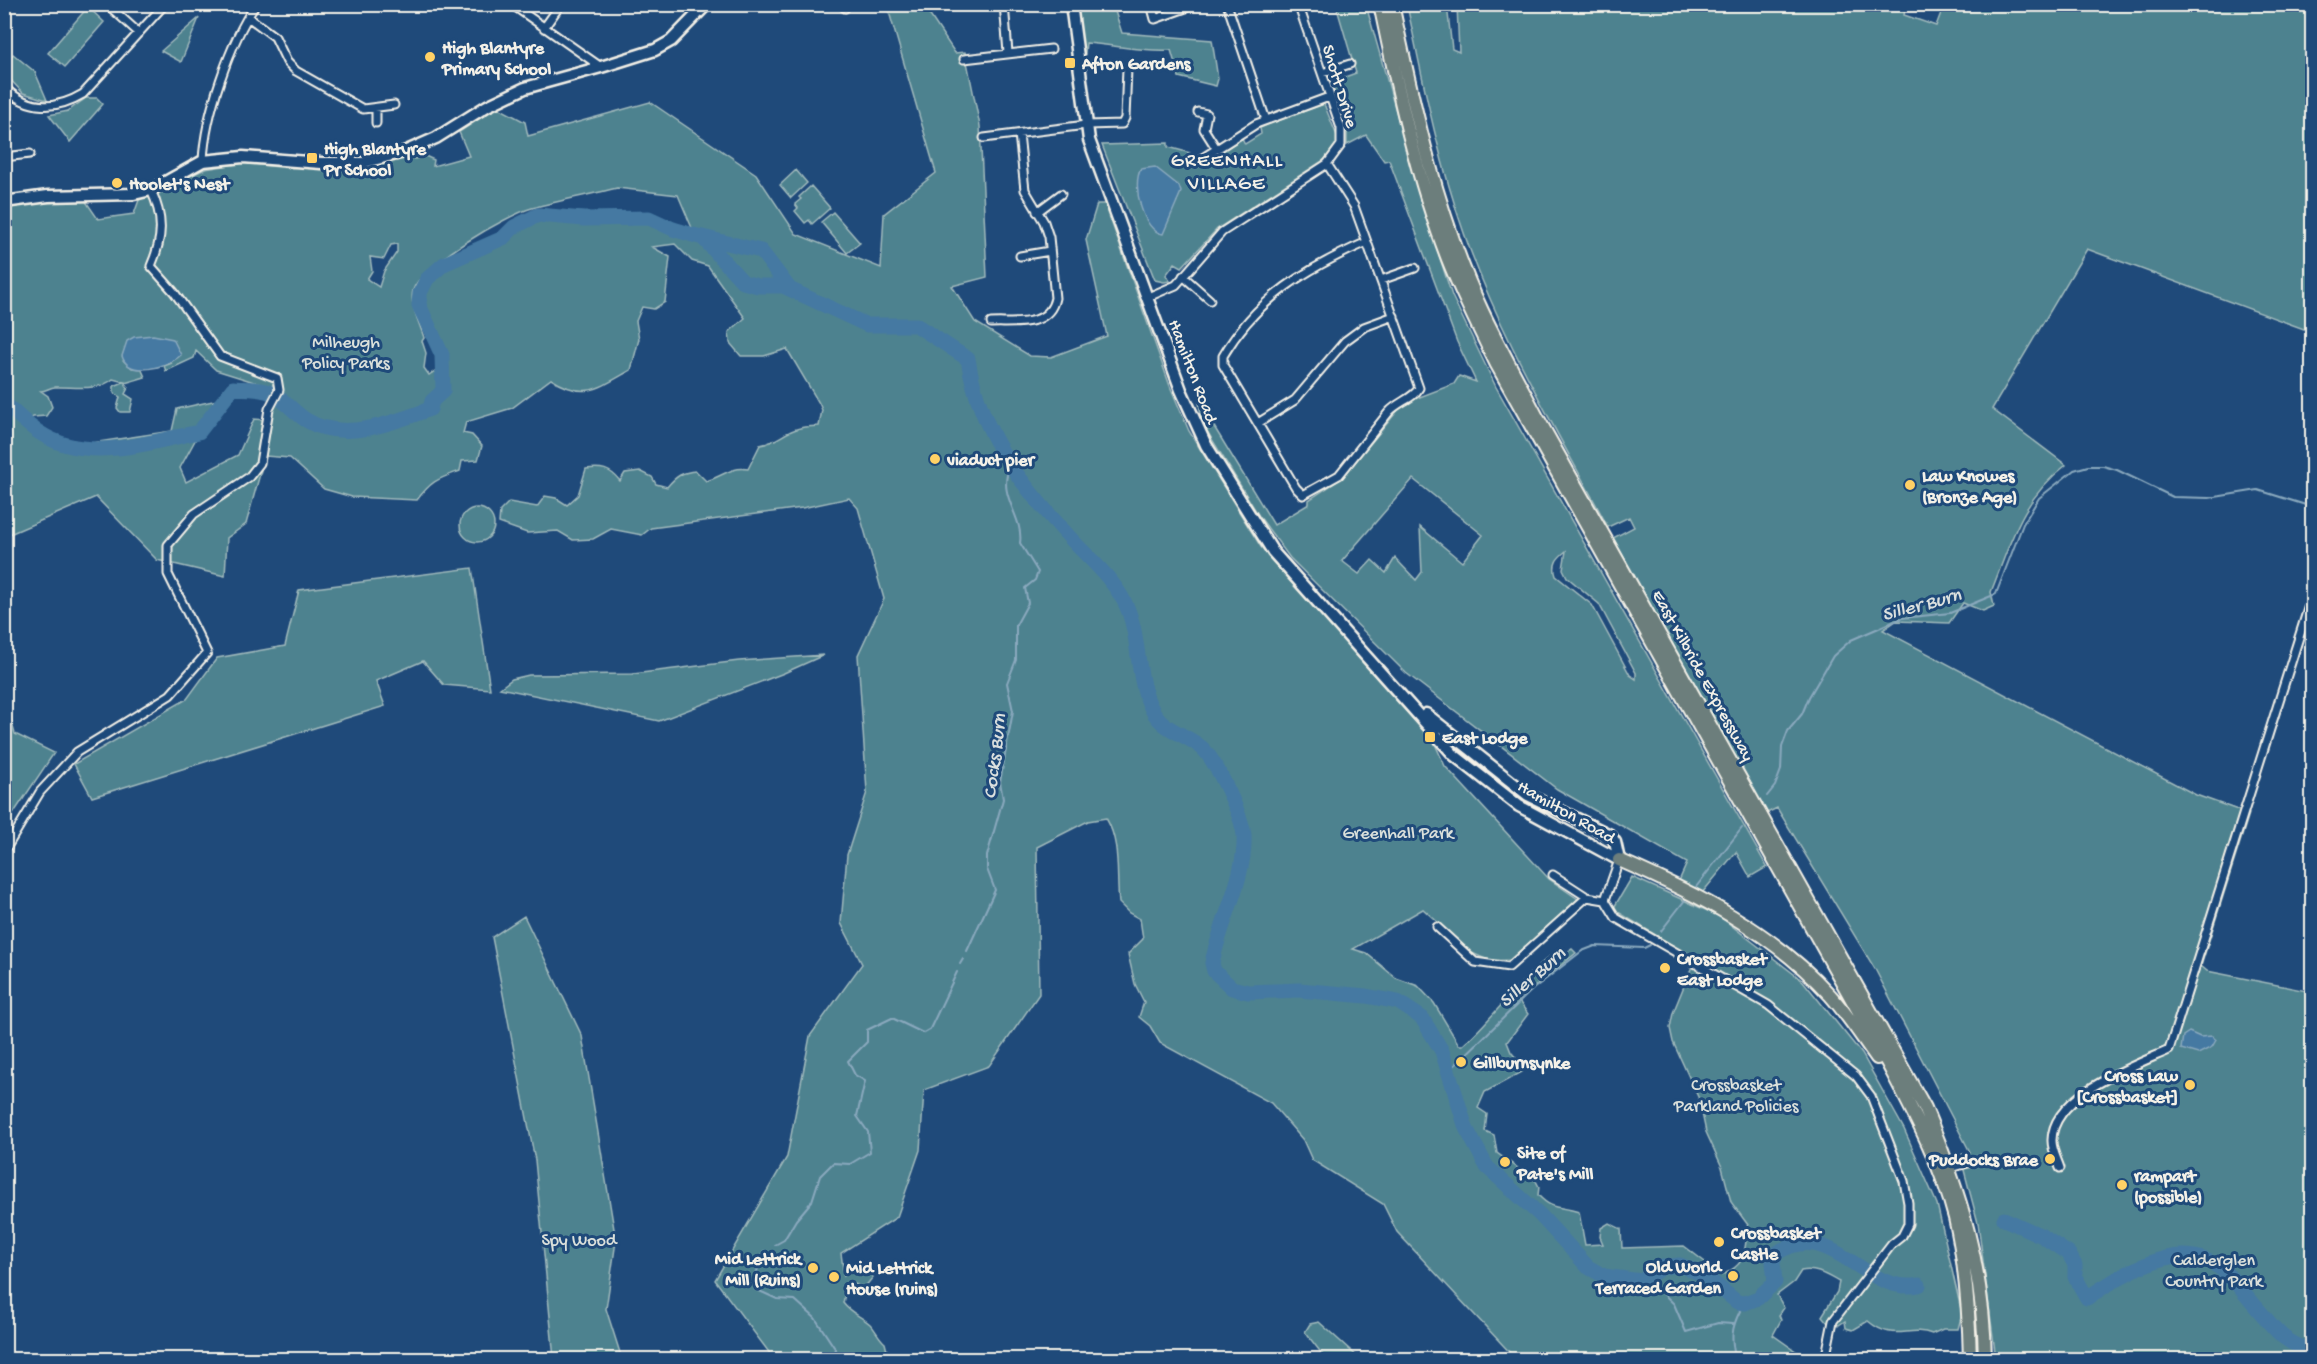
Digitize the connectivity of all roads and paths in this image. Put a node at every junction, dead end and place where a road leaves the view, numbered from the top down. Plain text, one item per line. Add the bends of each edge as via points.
1 (165, 4) edge
2 (256, 4) edge
3 (511, 4) edge
4 (561, 4) edge
5 (707, 4) edge
6 (1004, 4) edge
7 (1071, 4) edge
8 (1151, 4) edge
9 (1197, 4) edge
10 (1227, 4) edge
11 (1298, 4) edge
12 (1374, 4) edge
13 (1380, 4) edge
14 (109, 5) edge
15 (1394, 8) edge
16 (248, 17) junction
17 (544, 28) junction
18 (139, 33) junction
19 (1036, 42) dead end
20 (972, 49) dead end
21 (1051, 50) dead end
22 (1036, 51) junction
23 (1008, 53) junction
24 (973, 58) junction
25 (964, 59) dead end
26 (1350, 64) dead end
27 (601, 68) junction
28 (1127, 69) dead end
29 (1322, 73) junction
30 (1396, 80) junction
31 (4, 87) edge
32 (12, 95) junction
33 (1329, 97) junction
34 (394, 105) dead end
35 (4, 107) edge
36 (376, 109) junction
37 (1198, 112) dead end
38 (1266, 120) junction
39 (376, 123) dead end
40 (1086, 125) junction
41 (993, 127) dead end
42 (1019, 134) junction
43 (994, 136) junction
44 (984, 138) dead end
45 (1216, 148) junction
46 (30, 154) dead end
47 (5, 155) edge
48 (203, 161) junction
49 (1198, 161) dead end
50 (1327, 164) junction
51 (151, 190) junction
52 (1061, 194) dead end
53 (1054, 201) junction
54 (4, 202) edge
55 (1060, 208) dead end
56 (1037, 212) junction
57 (1367, 242) junction
58 (1029, 244) dead end
59 (1050, 251) junction
60 (1031, 254) junction
61 (1020, 256) dead end
62 (1415, 268) dead end
63 (1183, 276) junction
64 (1381, 280) junction
65 (1148, 297) junction
66 (1210, 300) dead end
67 (1394, 316) junction
68 (1002, 322) junction
69 (992, 323) dead end
70 (1003, 332) dead end
71 (1258, 423) junction
72 (2313, 596) edge
73 (1401, 692) junction
74 (4, 852) edge
75 (1619, 860) junction
76 (1553, 875) dead end
77 (1587, 897) junction
78 (1605, 900) junction
79 (1437, 927) dead end
80 (1904, 1095) junction
81 (1982, 1159) dead end
82 (1950, 1168) junction
83 (2060, 1168) dead end
84 (1825, 1359) edge
85 (1970, 1359) edge
86 (1985, 1359) edge

1 - 18 street
2 - 16 street
3 - 17 street
4 - 17 street
5 - 27 main road via 671,41
6 - 23 street
7 - 40 main road, Hamilton Road
8 - 9 street via 1155,19
10 - 38 street
11 - 29 street, Shott Drive
12 - 30 highway
13 - 30 highway, East Kilbride Expressway
14 - 18 street
15 - 82 highway, East Kilbride Expressway via 1429,164 1482,310 1537,417 1925,1108
16 - 36 street via 275,36 287,62 296,71 363,109
16 - 48 street via 232,48 207,131
17 - 27 street
18 - 32 street via 83,94 68,102 40,106
19 - 22 street
20 - 24 street
21 - 22 street
22 - 23 street
23 - 24 street
24 - 25 street
26 - 29 street
27 - 48 main road via 525,87 436,138 404,152 362,163 243,157
28 - 40 street via 1122,123
29 - 33 street, Shott Drive
30 - 80 highway, East Kilbride Expressway via 1420,178 1440,236 1462,294 1496,363
31 - 32 street
32 - 35 street
33 - 38 street
33 - 50 street, Shott Drive via 1342,136 1341,145
34 - 36 street
36 - 39 street
37 - 45 street via 1207,114 1204,129
38 - 45 street
40 - 42 street
40 - 65 main road, Hamilton Road
41 - 43 street
42 - 43 street
42 - 56 street via 1025,190
43 - 44 street
45 - 49 street
46 - 47 street
48 - 51 main road
50 - 57 street via 1350,200
50 - 63 street, Shott Drive via 1222,232
51 - 54 main road via 117,196 60,195
51 - 74 street via 161,211 159,247 151,266 220,356 277,378 279,390 269,409 260,463 249,477 194,514 168,545 168,574 207,653 170,695 77,752 40,792
52 - 53 street
53 - 55 street
53 - 56 street
56 - 59 street via 1049,237
57 - 64 street
57 - 71 street via 1329,258 1267,299 1223,356 1223,365
58 - 60 street
59 - 60 street
59 - 68 street via 1053,308 1041,319
60 - 61 street
62 - 64 street
63 - 65 street, Shott Drive via 1176,285
63 - 66 street
64 - 67 street
65 - 73 main road, Hamilton Road via 1181,390 1206,445 1273,552
67 - 71 street via 1364,327 1345,341 1295,400
67 - 71 street via 1418,392 1389,411 1339,476 1308,494 1300,494
68 - 69 street
68 - 70 street
72 - 83 street via 2169,1050 2097,1085 2063,1110 2052,1141
73 - 75 main road, Hamilton Road via 1454,755 1519,806
73 - 75 main road, Hamilton Road via 1461,745 1528,795 1610,835 1616,842
75 - 78 street
75 - 80 highway via 1692,892 1738,919 1802,967 1831,996
76 - 77 street
77 - 78 street
77 - 79 street via 1509,967 1475,962
78 - 84 street via 1616,918 1768,1005 1856,1076 1871,1096 1904,1181 1908,1224 1833,1321
80 - 85 highway, East Kilbride Expressway via 1933,1153 1955,1219 1964,1273
81 - 82 street
82 - 86 highway, East Kilbride Expressway via 1976,1262

